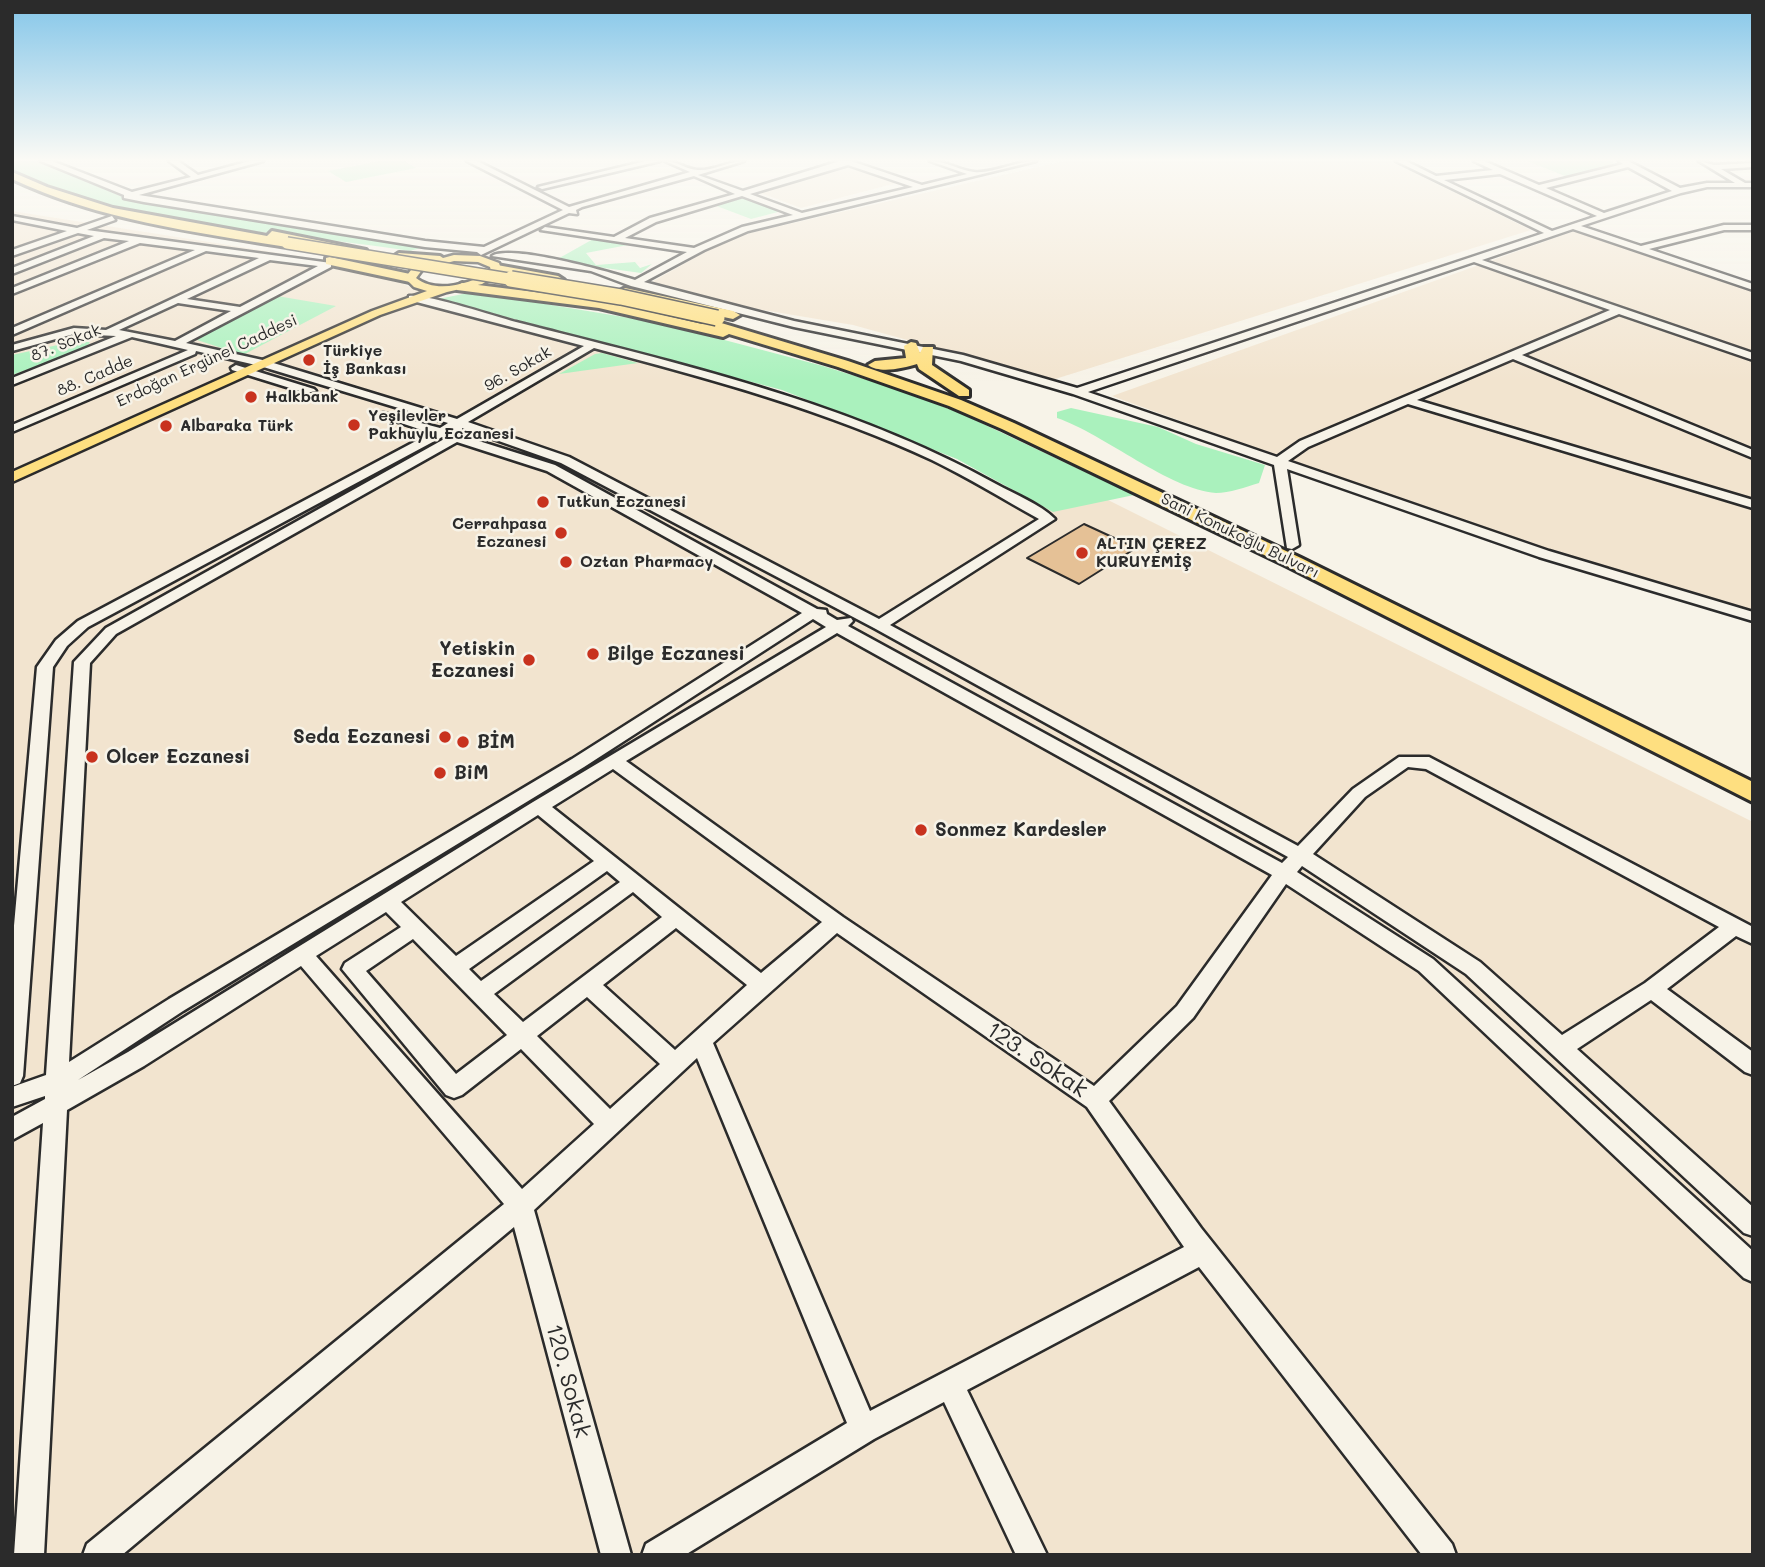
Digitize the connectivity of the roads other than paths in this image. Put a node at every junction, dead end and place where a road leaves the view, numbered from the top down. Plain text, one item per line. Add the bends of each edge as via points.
1 (61, 234) edge
2 (98, 234) edge
3 (213, 234) edge
4 (213, 234) edge
5 (261, 234) edge
6 (364, 234) edge
7 (533, 234) edge
8 (538, 234) edge
9 (578, 234) edge
10 (626, 234) edge
11 (734, 234) edge
12 (1552, 234) edge
13 (1596, 234) edge
14 (1697, 234) edge
15 (103, 235) junction
16 (140, 239) junction
17 (617, 239) junction
18 (425, 244) junction
19 (209, 247) junction
20 (279, 249) junction
21 (1640, 249) junction
22 (697, 251) junction
23 (12, 253) edge
24 (393, 256) junction
25 (440, 260) junction
26 (1475, 260) junction
27 (496, 261) junction
28 (554, 263) junction
29 (12, 271) edge
30 (544, 278) junction
31 (12, 280) edge
32 (412, 280) junction
33 (32, 283) junction
34 (634, 284) junction
35 (455, 287) junction
36 (1753, 287) edge
37 (12, 291) edge
38 (412, 298) junction
39 (178, 300) junction
40 (1622, 309) junction
41 (240, 310) junction
42 (713, 321) junction
43 (110, 331) junction
44 (12, 332) edge
45 (131, 334) junction
46 (594, 344) junction
47 (174, 345) junction
48 (911, 346) junction
49 (12, 348) edge
50 (928, 350) junction
51 (191, 352) junction
52 (1515, 356) junction
53 (1753, 357) edge
54 (869, 363) junction
55 (842, 364) junction
56 (248, 366) junction
57 (12, 382) edge
58 (342, 388) junction
59 (1077, 392) junction
60 (964, 393) junction
61 (327, 396) junction
62 (1409, 401) junction
63 (12, 417) edge
64 (29, 422) junction
65 (12, 429) edge
66 (453, 431) junction
67 (62, 450) junction
68 (1753, 454) edge
69 (1280, 461) junction
70 (12, 467) edge
71 (12, 478) edge
72 (1753, 504) edge
73 (1292, 545) junction
74 (813, 613) junction
75 (857, 613) junction
76 (1753, 617) edge
77 (879, 625) junction
78 (837, 627) junction
79 (615, 762) junction
80 (1753, 774) edge
81 (1753, 793) edge
82 (539, 806) junction
83 (1301, 856) junction
84 (607, 861) junction
85 (1284, 873) junction
86 (633, 882) junction
87 (388, 901) junction
88 (676, 917) junction
89 (835, 922) junction
90 (415, 928) junction
91 (1744, 931) edge
92 (304, 956) junction
93 (454, 968) junction
94 (588, 985) junction
95 (761, 985) junction
96 (1652, 989) junction
97 (480, 993) junction
98 (522, 1035) junction
99 (701, 1041) junction
100 (1560, 1048) junction
101 (676, 1064) junction
102 (1753, 1065) edge
103 (12, 1076) edge
104 (58, 1081) junction
105 (12, 1097) edge
106 (1095, 1100) junction
107 (53, 1108) junction
108 (611, 1124) junction
109 (12, 1129) edge
110 (521, 1206) junction
111 (1753, 1224) edge
112 (1203, 1251) junction
113 (1753, 1269) edge
114 (950, 1384) junction
115 (864, 1429) junction
116 (1439, 1554) edge
117 (29, 1555) edge
118 (98, 1555) edge
119 (615, 1555) edge
120 (657, 1555) edge
121 (1032, 1555) edge

1 - 23 street
2 - 15 street
3 - 20 highway
4 - 32 highway
5 - 24 highway
6 - 18 street
7 - 27 street
8 - 27 street
9 - 17 street
10 - 17 street
11 - 22 street
12 - 26 street
13 - 21 street
14 - 21 street
15 - 16 street
15 - 29 street
16 - 19 street
16 - 33 street
17 - 22 street
18 - 24 highway via 426,249 415,254
18 - 27 street
19 - 20 street
19 - 44 street
20 - 39 street
20 - 41 street via 328,265
20 - 42 highway
21 - 36 street
22 - 34 street
24 - 25 highway
25 - 27 main road
25 - 32 main road, Erdoğan Ergünel Caddesi via 418,268
26 - 40 street
26 - 59 street
27 - 28 street
27 - 28 highway via 537,268
27 - 30 highway
27 - 35 main road via 487,279
28 - 30 highway via 541,274
28 - 34 street via 593,269
30 - 54 highway via 697,305
31 - 33 street
32 - 35 main road
32 - 56 main road, Erdoğan Ergünel Caddesi via 394,294
33 - 37 street
34 - 48 street via 849,337
35 - 38 main road
35 - 55 highway via 599,304
38 - 46 street
38 - 56 main road
39 - 41 street
39 - 43 street
40 - 52 street
40 - 53 street
41 - 47 street
42 - 54 highway, Sani Konukoğlu Bulvarı
42 - 55 highway, Sani Konukoğlu Bulvarı
43 - 45 street
43 - 49 street via 74,331
45 - 47 street
45 - 57 street, 87. Sokak
46 - 66 street, 96. Sokak
46 - 77 street via 737,384 848,422 924,453 1048,519
47 - 51 street
47 - 56 street
48 - 50 street
48 - 54 highway via 914,360
50 - 59 street
50 - 60 highway via 924,366
51 - 56 street
51 - 64 street, 88. Cadde
52 - 62 street
52 - 68 street
54 - 60 highway, Sani Konukoğlu Bulvarı
55 - 81 highway, Sani Konukoğlu Bulvarı via 955,403 1051,446 1294,562
56 - 58 street
56 - 61 street
56 - 67 main road
58 - 61 street
58 - 66 street
59 - 69 street
60 - 73 highway, Sani Konukoğlu Bulvarı
61 - 66 street
62 - 69 street via 1304,444
62 - 72 street
63 - 64 street
64 - 65 street, 88. Cadde
66 - 74 street via 551,468
66 - 75 street via 565,460
66 - 103 street via 83,624 61,643 45,667
66 - 104 street via 111,631 82,662
67 - 70 main road
67 - 71 main road
69 - 73 street
69 - 76 street via 1544,554
73 - 80 highway, Sani Konukoğlu Bulvarı
74 - 75 street
74 - 78 street
74 - 104 street via 578,763
75 - 77 street
75 - 78 street
77 - 83 street
78 - 79 street
78 - 85 street
79 - 82 street
79 - 89 street, 123. Sokak
82 - 84 street
82 - 87 street
83 - 85 street
83 - 91 street via 1359,793 1387,771 1405,761 1429,762
83 - 100 street via 1472,968
84 - 86 street
84 - 93 street
85 - 106 street via 1185,1012
85 - 113 street via 1426,965
86 - 88 street
86 - 97 street
87 - 90 street
87 - 92 street
88 - 94 street
88 - 95 street
89 - 95 street
89 - 106 street, 123. Sokak
90 - 93 street
90 - 98 street via 352,969 454,1088
91 - 96 street
92 - 107 street
92 - 110 street
93 - 97 street
94 - 98 street
94 - 101 street
95 - 99 street
96 - 100 street
96 - 102 street
97 - 98 street
98 - 108 street
99 - 101 street
99 - 115 street
100 - 111 street
101 - 108 street
104 - 105 street
104 - 107 street
106 - 112 street, 123. Sokak
107 - 109 street
107 - 117 street
108 - 110 street
110 - 118 street
110 - 119 street, 120. Sokak
112 - 114 street
112 - 116 street, 123. Sokak
114 - 115 street
114 - 121 street
115 - 120 street

